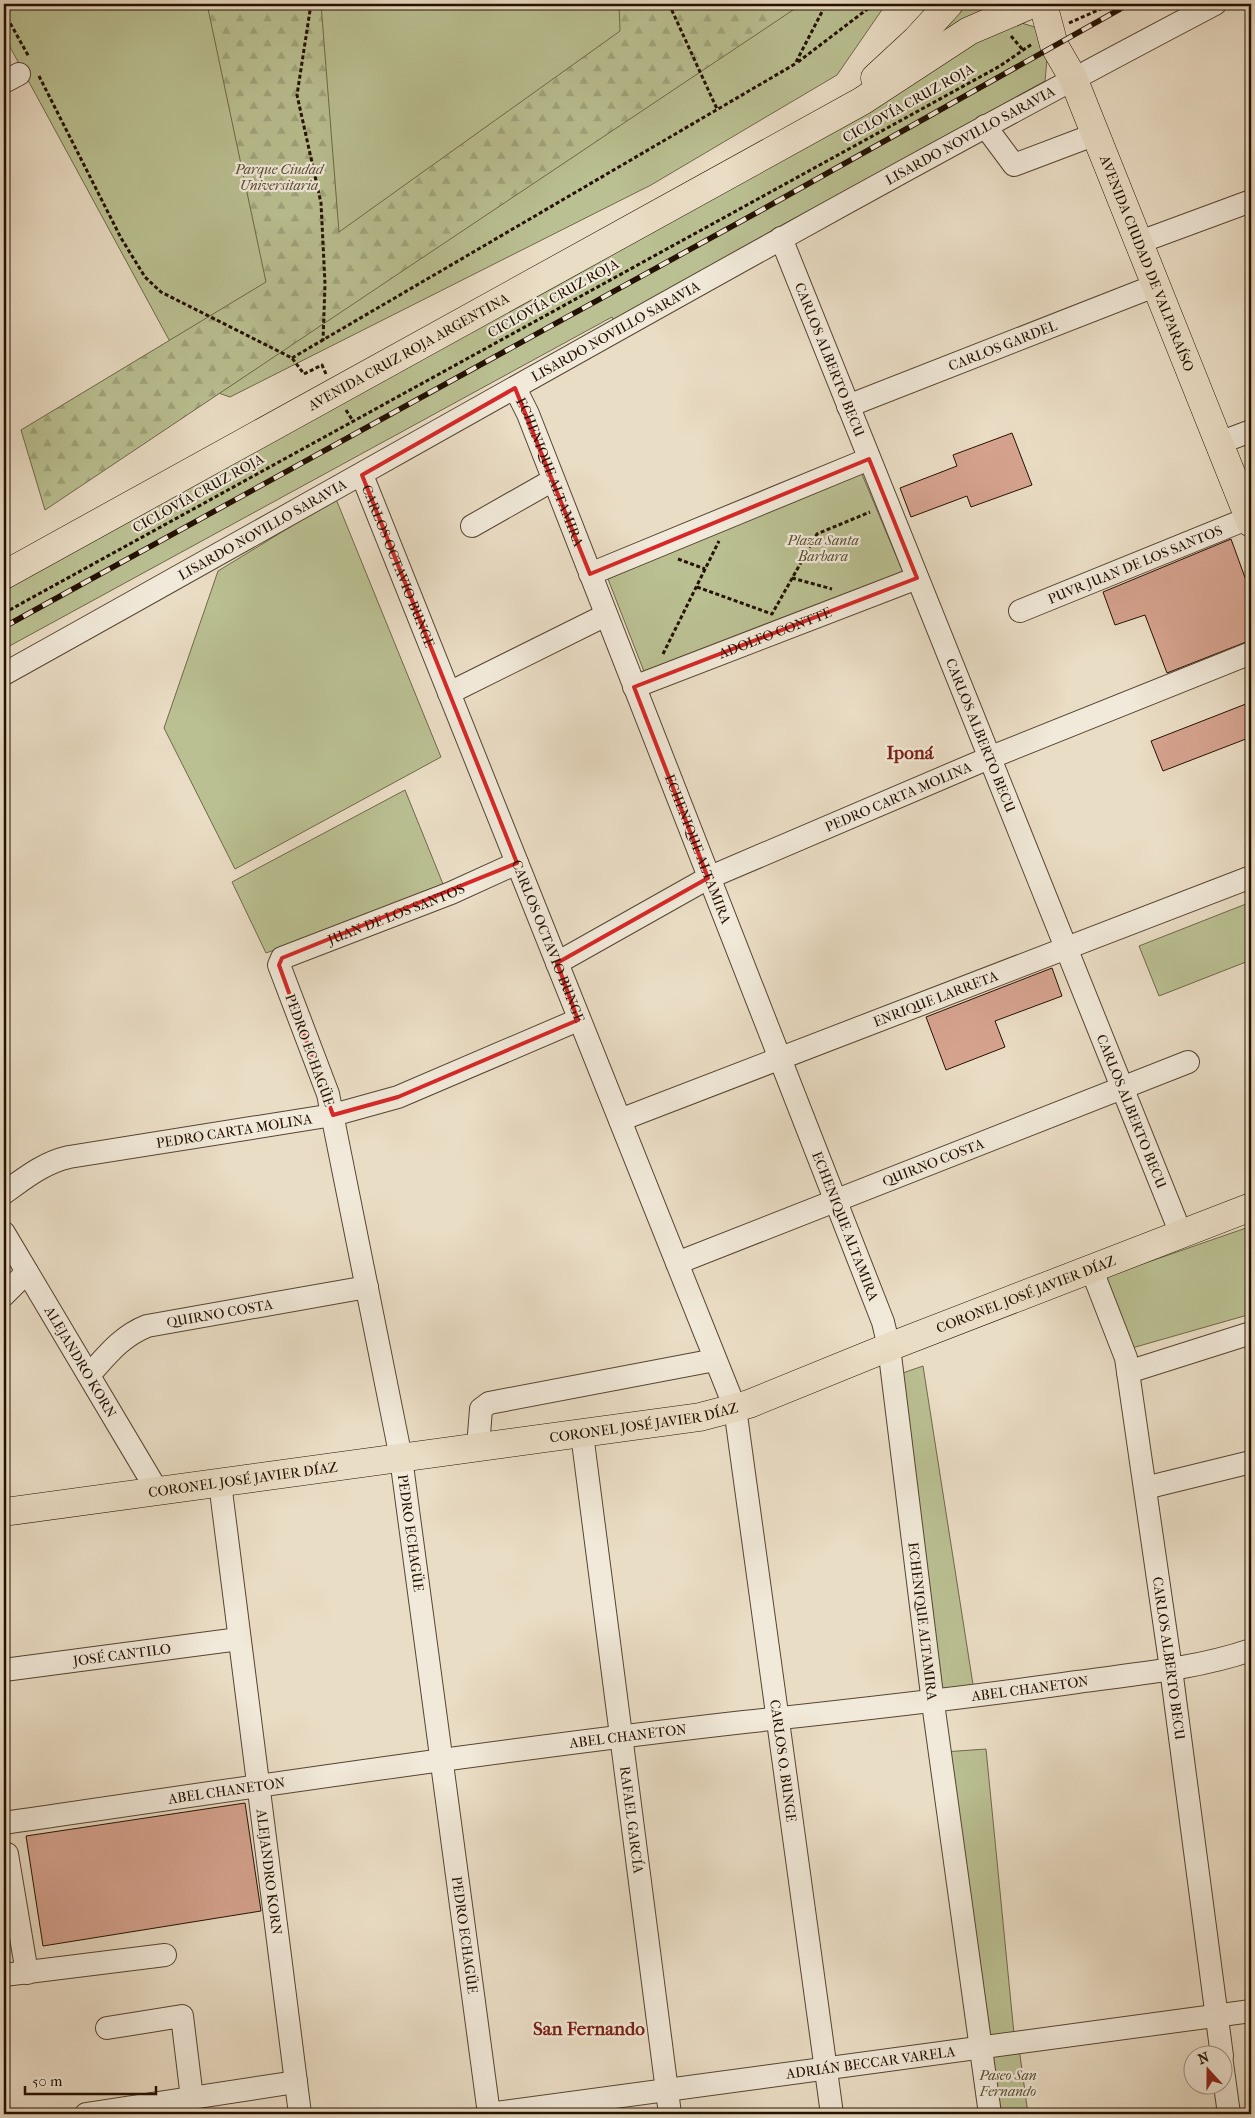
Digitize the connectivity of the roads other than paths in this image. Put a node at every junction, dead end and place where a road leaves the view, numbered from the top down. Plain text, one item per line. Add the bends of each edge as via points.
1 (949, 4) edge
2 (1031, 4) edge
3 (1215, 4) edge
4 (1046, 12) edge
5 (1073, 78) junction
6 (985, 126) junction
7 (813, 128) junction
8 (1096, 134) junction
9 (1251, 201) edge
10 (780, 238) junction
11 (1140, 242) junction
12 (1157, 284) junction
13 (515, 388) junction
14 (848, 406) junction
15 (1251, 431) edge
16 (1219, 443) junction
17 (870, 459) junction
18 (362, 475) junction
19 (554, 480) junction
20 (1250, 521) edge
21 (472, 526) dead end
22 (4, 574) edge
23 (590, 574) junction
24 (917, 578) junction
25 (1020, 611) dead end
26 (606, 615) junction
27 (1251, 653) edge
28 (4, 674) edge
29 (641, 684) junction
30 (449, 693) junction
31 (989, 758) junction
32 (517, 863) junction
33 (1251, 877) edge
34 (708, 878) junction
35 (1066, 948) junction
36 (557, 963) junction
37 (279, 965) joint
38 (578, 1020) junction
39 (781, 1058) junction
40 (1188, 1062) dead end
41 (1122, 1088) junction
42 (333, 1115) junction
43 (620, 1120) junction
44 (4, 1193) edge
45 (836, 1200) junction
46 (1250, 1211) edge
47 (4, 1233) edge
48 (1181, 1234) junction
49 (677, 1264) junction
50 (1091, 1268) junction
51 (26, 1272) junction
52 (367, 1288) junction
53 (4, 1295) edge
54 (1251, 1333) edge
55 (889, 1347) junction
56 (715, 1360) junction
57 (1128, 1372) junction
58 (90, 1374) junction
59 (735, 1408) junction
60 (582, 1434) junction
61 (478, 1447) junction
62 (401, 1458) junction
63 (1251, 1462) edge
64 (220, 1483) junction
65 (1145, 1488) junction
66 (158, 1492) junction
67 (4, 1512) edge
68 (239, 1639) junction
69 (1251, 1650) edge
70 (1171, 1669) junction
71 (4, 1670) edge
72 (934, 1702) junction
73 (778, 1719) junction
74 (620, 1736) junction
75 (441, 1760) junction
76 (258, 1786) junction
77 (4, 1823) edge
78 (7, 1854) dead end
79 (165, 1955) dead end
80 (27, 1973) junction
81 (4, 1975) edge
82 (1251, 2011) edge
83 (1216, 2016) junction
84 (107, 2028) dead end
85 (1220, 2046) edge
86 (981, 2048) junction
87 (826, 2069) junction
88 (296, 2082) junction
89 (667, 2091) junction
90 (1227, 2096) edge
91 (192, 2098) junction
92 (86, 2114) edge
93 (300, 2114) edge
94 (489, 2114) edge
95 (670, 2114) edge
96 (832, 2114) edge
97 (990, 2114) edge
98 (1229, 2114) edge

1 - 7 main road, AVENIDA CRUZ ROJA ARGENTINA via 876,78
2 - 4 main road
2 - 7 main road, AVENIDA CRUZ ROJA ARGENTINA via 968,31 870,96
3 - 5 street, LISARDO NOVILLO SARAVIA
4 - 5 main road, AVENIDA CIUDAD DE VALPARAÍSO via 1054,45
5 - 6 street, LISARDO NOVILLO SARAVIA
5 - 8 main road, AVENIDA CIUDAD DE VALPARAÍSO
6 - 8 street via 1014,165
6 - 10 street, LISARDO NOVILLO SARAVIA
7 - 22 main road, AVENIDA CRUZ ROJA ARGENTINA
8 - 11 main road, AVENIDA CIUDAD DE VALPARAÍSO
9 - 11 street
10 - 13 street, LISARDO NOVILLO SARAVIA
10 - 14 street, CARLOS ALBERTO BECU
11 - 12 main road, AVENIDA CIUDAD DE VALPARAÍSO
12 - 14 street, CARLOS GARDEL
12 - 16 main road, AVENIDA CIUDAD DE VALPARAÍSO
13 - 18 street, LISARDO NOVILLO SARAVIA
13 - 19 street, ECHENIQUE ALTAMIRA
14 - 17 street, CARLOS ALBERTO BECU
15 - 16 street
16 - 20 main road, AVENIDA CIUDAD DE VALPARAÍSO
17 - 23 street
17 - 24 street, CARLOS ALBERTO BECU
18 - 28 street, LISARDO NOVILLO SARAVIA
18 - 30 street, CARLOS OCTAVIO BUNGE
19 - 21 street
19 - 23 street, ECHENIQUE ALTAMIRA
20 - 25 street, PUVR JUAN DE LOS SANTOS
23 - 26 street, ECHENIQUE ALTAMIRA
24 - 29 street, ADOLFO CONTTE
24 - 31 street, CARLOS ALBERTO BECU
26 - 29 street, ECHENIQUE ALTAMIRA
26 - 30 street
27 - 31 street, PEDRO CARTA MOLINA
29 - 34 street, ECHENIQUE ALTAMIRA
30 - 32 street, CARLOS OCTAVIO BUNGE
31 - 34 street, PEDRO CARTA MOLINA
31 - 35 street, CARLOS ALBERTO BECU
32 - 36 street, CARLOS OCTAVIO BUNGE
32 - 37 street, JUAN DE LOS SANTOS via 451,893 282,958
33 - 35 street, ENRIQUE LARRETA
34 - 36 street, PEDRO CARTA MOLINA
34 - 39 street, ECHENIQUE ALTAMIRA
35 - 39 street, ENRIQUE LARRETA
35 - 41 street, CARLOS ALBERTO BECU
36 - 38 street, CARLOS OCTAVIO BUNGE
37 - 42 street, PEDRO ECHAGÜE
38 - 42 street, PEDRO CARTA MOLINA via 398,1097
38 - 43 street, CARLOS OCTAVIO BUNGE
39 - 43 street, ENRIQUE LARRETA
39 - 45 street, ECHENIQUE ALTAMIRA
40 - 41 street, QUIRNO COSTA
41 - 45 street, QUIRNO COSTA
41 - 48 street, CARLOS ALBERTO BECU
42 - 44 street, PEDRO CARTA MOLINA via 68,1157 38,1169
42 - 52 street, PEDRO ECHAGÜE
43 - 49 street, CARLOS OCTAVIO BUNGE
45 - 49 street, QUIRNO COSTA
45 - 55 street, ECHENIQUE ALTAMIRA via 883,1322
46 - 48 main road, CORONEL JOSÉ JAVIER DÍAZ
47 - 51 street, ALEJANDRO KORN
48 - 50 main road, CORONEL JOSÉ JAVIER DÍAZ
49 - 56 street, CARLOS OCTAVIO BUNGE
50 - 55 main road, CORONEL JOSÉ JAVIER DÍAZ
50 - 57 street, CARLOS ALBERTO BECU via 1126,1358
51 - 53 street
51 - 58 street, ALEJANDRO KORN
52 - 58 street, QUIRNO COSTA via 147,1326 118,1342
52 - 62 street, PEDRO ECHAGÜE
54 - 57 street
55 - 59 main road, CORONEL JOSÉ JAVIER DÍAZ
55 - 72 street, ECHENIQUE ALTAMIRA
56 - 59 street, CARLOS OCTAVIO BUNGE
56 - 61 street via 489,1403 481,1409
57 - 65 street, CARLOS ALBERTO BECU
58 - 66 street, ALEJANDRO KORN
59 - 60 main road, CORONEL JOSÉ JAVIER DÍAZ via 700,1417
59 - 73 street, CARLOS O. BUNGE
60 - 61 main road, CORONEL JOSÉ JAVIER DÍAZ
60 - 74 street, RAFAEL GARCÍA
61 - 62 main road, CORONEL JOSÉ JAVIER DÍAZ
62 - 64 main road, CORONEL JOSÉ JAVIER DÍAZ
62 - 75 street, PEDRO ECHAGÜE
63 - 65 street
64 - 66 main road, CORONEL JOSÉ JAVIER DÍAZ
64 - 68 street, ALEJANDRO KORN
65 - 70 street, CARLOS ALBERTO BECU
66 - 67 main road, CORONEL JOSÉ JAVIER DÍAZ
68 - 71 street, JOSÉ CANTILO
68 - 76 street, ALEJANDRO KORN
69 - 70 street, ABEL CHANETON
70 - 72 street, ABEL CHANETON
70 - 83 street, CARLOS ALBERTO BECU
72 - 73 street, ABEL CHANETON
72 - 86 street, ECHENIQUE ALTAMIRA
73 - 74 street, ABEL CHANETON
73 - 87 street, CARLOS O. BUNGE
74 - 75 street, ABEL CHANETON
74 - 89 street, RAFAEL GARCÍA
75 - 76 street, ABEL CHANETON
75 - 94 street, PEDRO ECHAGÜE
76 - 77 street, ABEL CHANETON
76 - 88 street, ALEJANDRO KORN
78 - 80 street
79 - 80 street
80 - 81 street
82 - 83 street, ADRIÁN BECCAR VARELA
83 - 85 street, CARLOS ALBERTO BECU
83 - 86 street, ADRIÁN BECCAR VARELA
84 - 91 street via 182,2016
86 - 87 street, ADRIÁN BECCAR VARELA
86 - 97 street, ECHENIQUE ALTAMIRA
87 - 89 street, ADRIÁN BECCAR VARELA
87 - 96 street, CARLOS O. BUNGE
88 - 91 street
88 - 93 street, ALEJANDRO KORN
89 - 94 street, ADRIÁN BECCAR VARELA
89 - 95 street, RAFAEL GARCÍA
90 - 98 street
91 - 92 street

